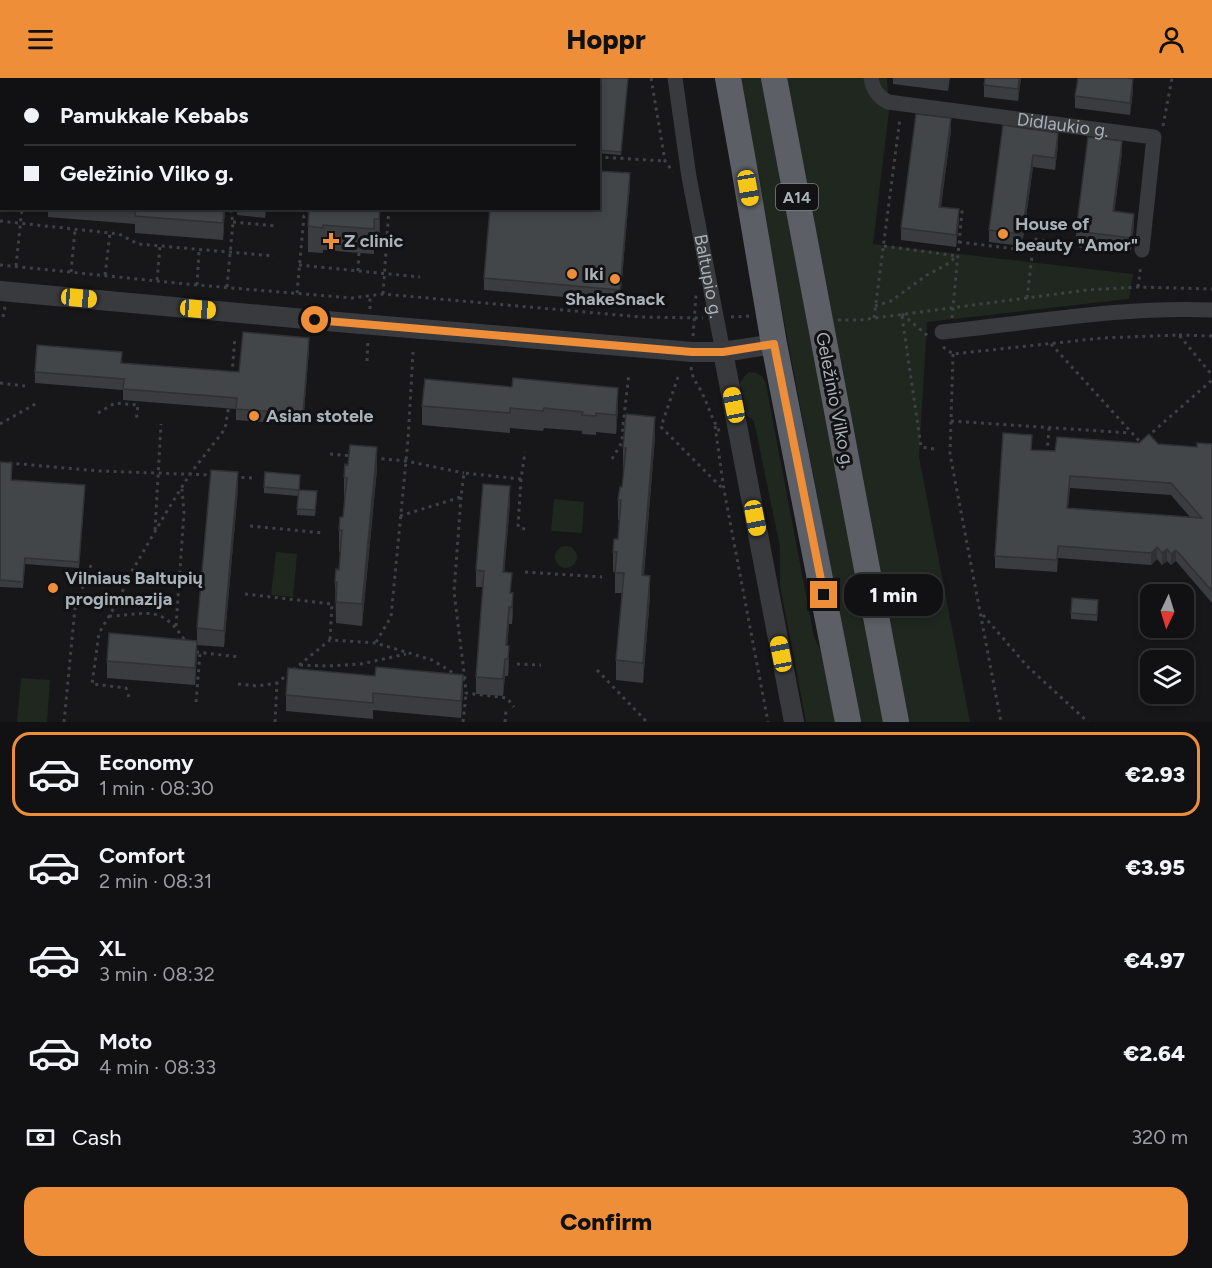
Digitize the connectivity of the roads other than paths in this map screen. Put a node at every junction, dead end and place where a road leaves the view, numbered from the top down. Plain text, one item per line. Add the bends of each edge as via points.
1 (675, 78) edge
2 (728, 78) edge
3 (774, 78) edge
4 (871, 78) edge
5 (1142, 253) road end
6 (0, 291) edge
7 (1212, 310) edge
8 (941, 336) road end
9 (774, 344) junction
10 (723, 352) junction
11 (794, 722) edge
12 (848, 722) edge
13 (896, 722) edge

1 - 10 street, Baltupio g. via 689,177
2 - 9 highway, A14
3 - 13 highway, Geležinio Vilko g. / A14
4 - 5 street, Didlaukio g. via 875,91 888,102 1154,137
6 - 10 street via 638,348
7 - 8 street via 1138,310
9 - 10 street
9 - 12 highway, A14
10 - 11 street, Baltupio g.

